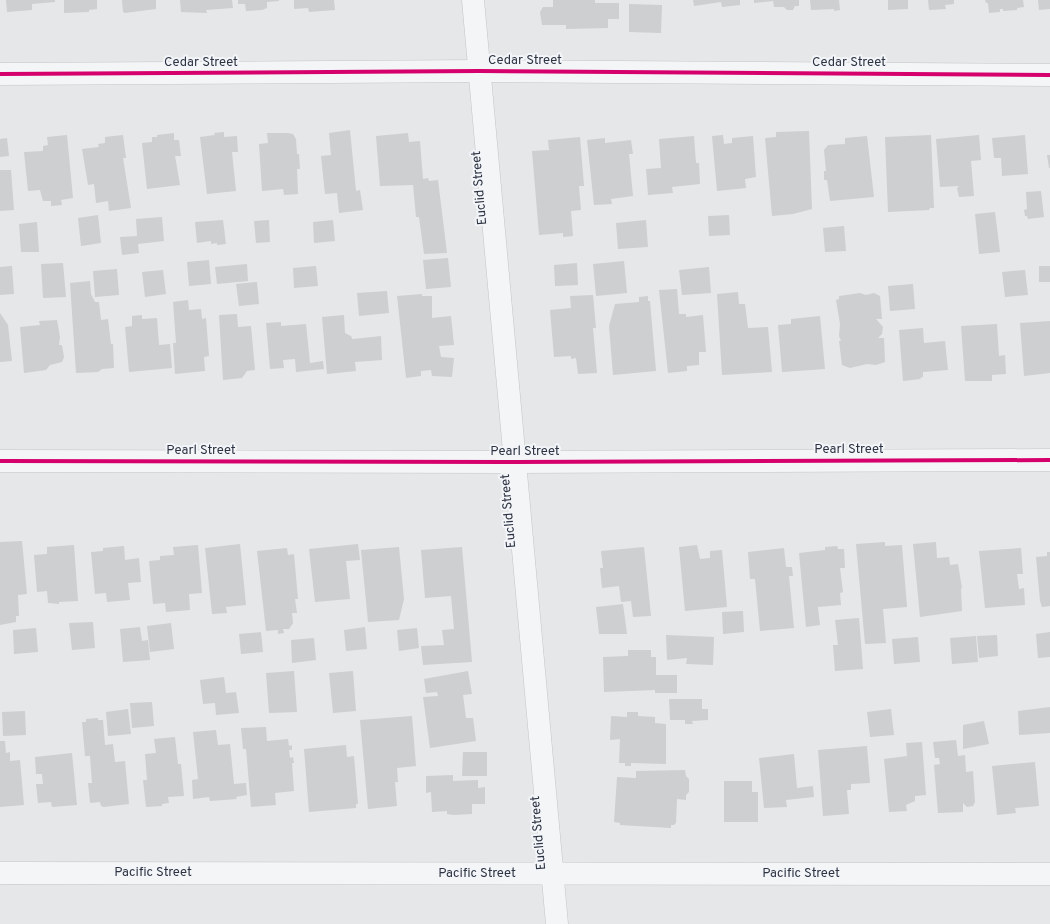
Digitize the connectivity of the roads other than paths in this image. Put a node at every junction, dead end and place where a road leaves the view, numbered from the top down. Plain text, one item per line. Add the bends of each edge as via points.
1 (472, 0) edge
2 (479, 71) junction
3 (0, 74) edge
4 (1050, 75) edge
5 (1050, 460) edge
6 (0, 461) edge
7 (515, 462) junction
8 (0, 872) edge
9 (553, 874) junction
10 (1050, 874) edge
11 (557, 924) edge

1 - 2 street, Euclid Street
2 - 3 street, Cedar Street
2 - 4 street, Cedar Street
2 - 7 street, Euclid Street
5 - 7 street, Pearl Street
6 - 7 street, Pearl Street
7 - 9 street, Euclid Street
8 - 9 street, Pacific Street
9 - 10 street, Pacific Street
9 - 11 street, Euclid Street

